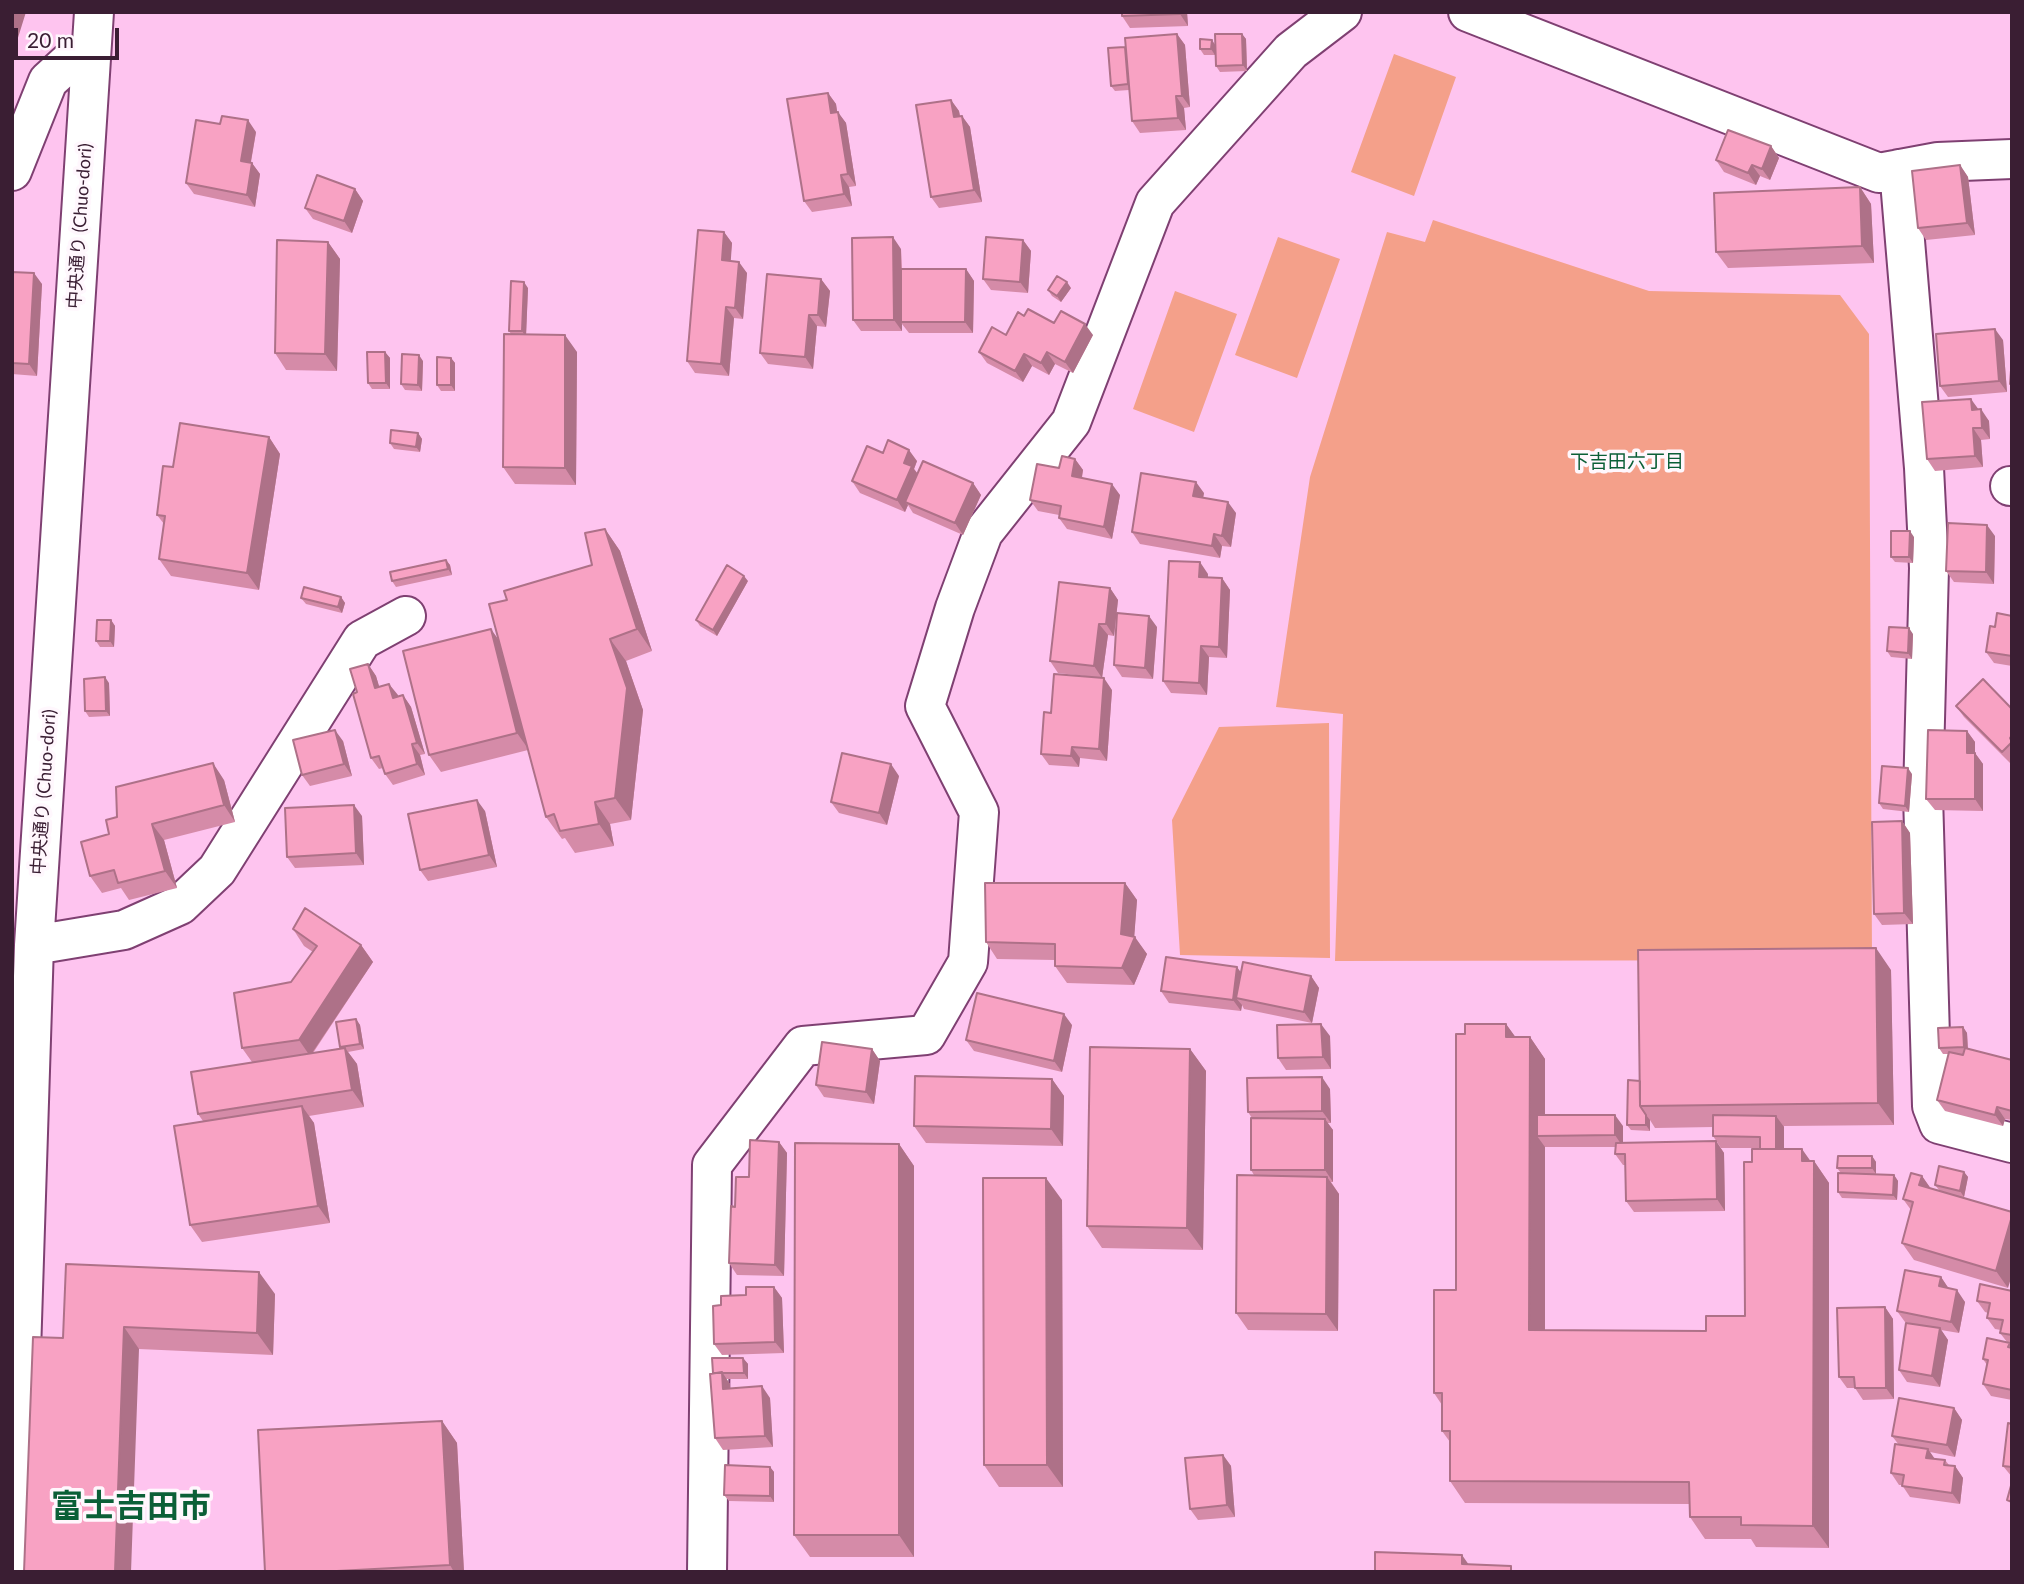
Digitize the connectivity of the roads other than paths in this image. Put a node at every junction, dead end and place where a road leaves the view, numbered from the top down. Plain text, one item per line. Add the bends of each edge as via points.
1 (94, 12) edge
2 (1342, 12) edge
3 (1468, 12) edge
4 (91, 54) junction
5 (2012, 159) edge
6 (1899, 169) junction
7 (12, 171) edge
8 (406, 616) dead end
9 (34, 945) junction
10 (2012, 1143) edge
11 (14, 1572) edge
12 (707, 1572) edge

1 - 4 street, 中央通り (Chuo-dori)
2 - 12 street via 1291,51 1155,203 1071,422 984,533 925,706 979,812 968,962 926,1035 803,1046 712,1165
3 - 6 street via 1879,173
4 - 7 street via 69,62 48,81
4 - 9 street, 中央通り (Chuo-dori)
5 - 6 street via 1938,162
6 - 10 street via 1929,568 1923,796 1932,1106 1939,1124
8 - 9 street via 362,640 217,870 180,905 124,930
9 - 11 street, 中央通り (Chuo-dori)

